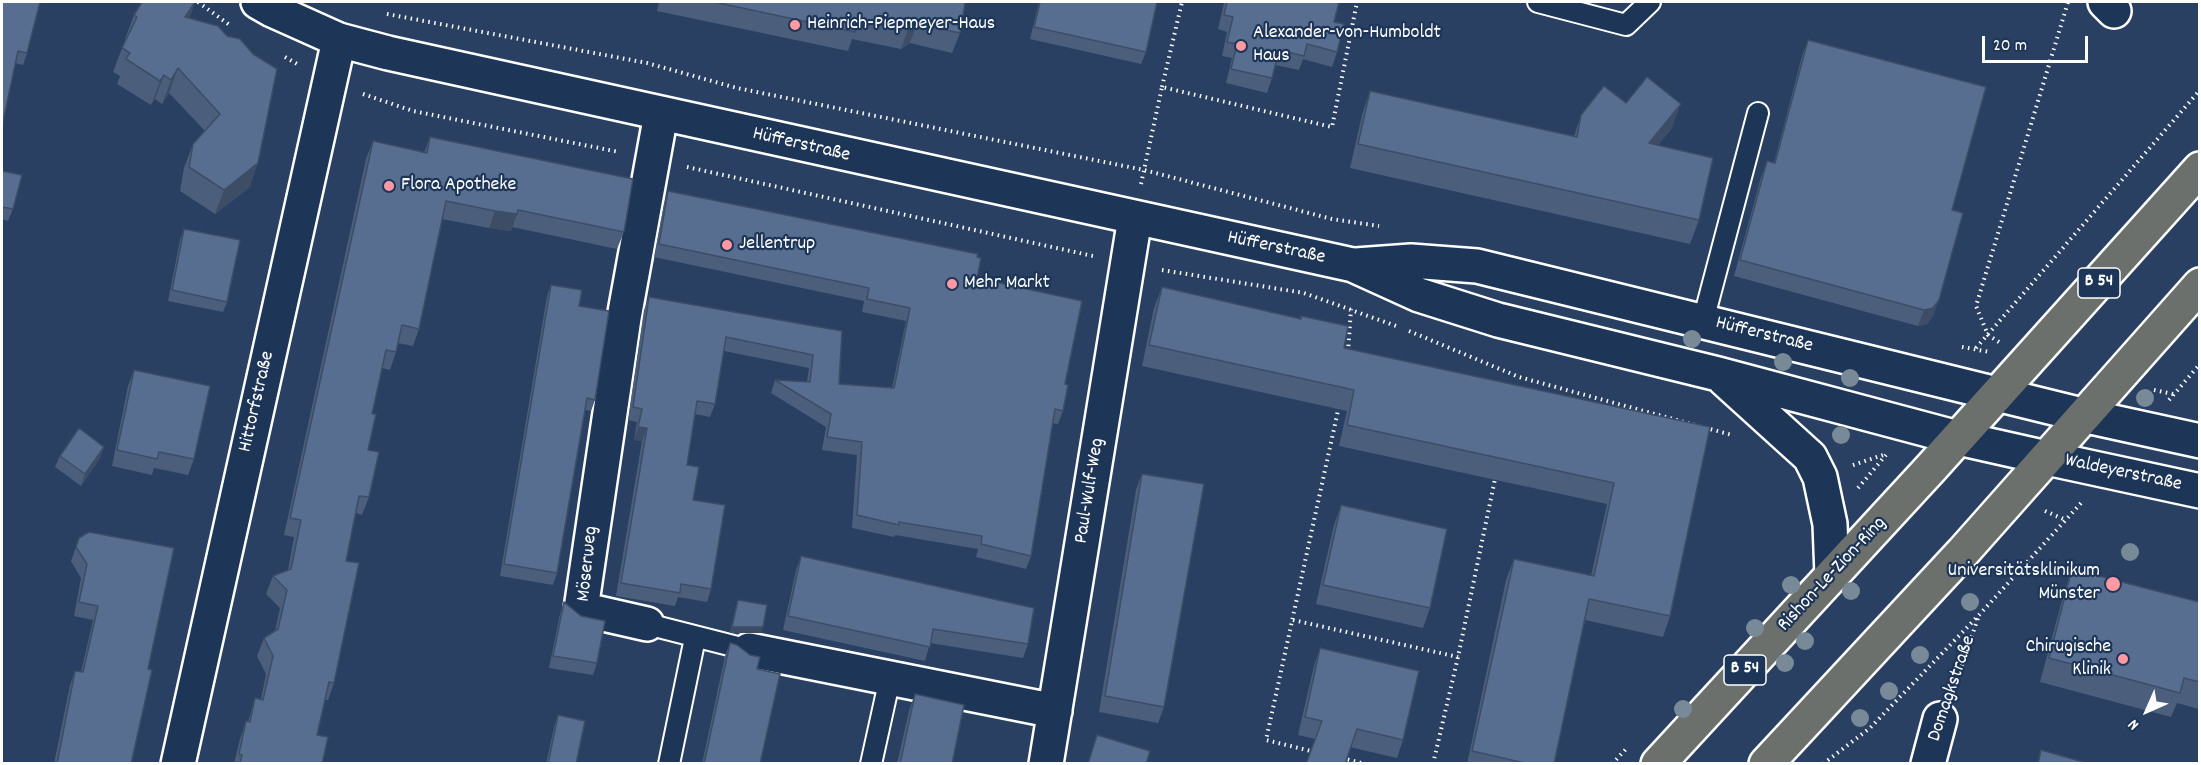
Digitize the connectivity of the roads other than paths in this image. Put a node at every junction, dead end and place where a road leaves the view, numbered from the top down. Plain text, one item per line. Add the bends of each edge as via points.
1 (258, 2) edge
2 (1538, 2) edge
3 (1650, 2) edge
4 (339, 40) junction
5 (1758, 113) dead end
6 (661, 114) junction
7 (2199, 169) edge
8 (1135, 218) junction
9 (1353, 265) junction
10 (2199, 285) edge
11 (1703, 321) junction
12 (1718, 374) junction
13 (1997, 396) junction
14 (2086, 416) junction
15 (1958, 438) junction
16 (2199, 441) edge
17 (2047, 458) junction
18 (2199, 491) edge
19 (1832, 575) junction
20 (647, 624) joint
21 (695, 638) junction
22 (749, 650) joint
23 (890, 678) junction
24 (1055, 711) junction
25 (1940, 718) road end
26 (178, 764) edge
27 (669, 764) edge
28 (871, 764) edge
29 (1046, 764) edge
30 (1658, 764) edge
31 (1766, 764) edge
32 (1928, 764) edge

1 - 4 street, Hüfferstraße
2 - 3 lane via 1626,25
4 - 6 street, Hüfferstraße
4 - 26 street, Hittorfstraße
5 - 11 lane
6 - 8 street, Hüfferstraße
6 - 20 street, Möserweg via 624,318 581,609
7 - 13 main road, B 54
8 - 9 street, Hüfferstraße
8 - 24 street, Paul-Wulf-Weg
9 - 11 street, Hüfferstraße via 1411,261 1477,266
9 - 12 street, Hüfferstraße via 1419,295 1498,320
10 - 14 main road
11 - 13 street, Hüfferstraße
12 - 15 street, Hüfferstraße
12 - 19 street via 1810,457 1820,477 1830,524
13 - 14 street, Hüfferstraße
13 - 15 main road, B 54
14 - 16 street
14 - 17 main road
15 - 17 street, Waldeyerstraße
15 - 19 main road, Rishon-Le-Zion-Ring / B 54
17 - 18 street, Waldeyerstraße
17 - 31 main road
19 - 30 main road, Rishon-Le-Zion-Ring / B 54
20 - 21 lane, Möserweg
21 - 22 lane, Möserweg
21 - 27 lane
22 - 23 street, Möserweg
23 - 24 street, Möserweg
23 - 28 lane
24 - 29 street, Paul-Wulf-Weg
25 - 32 street, Domagkstraße

